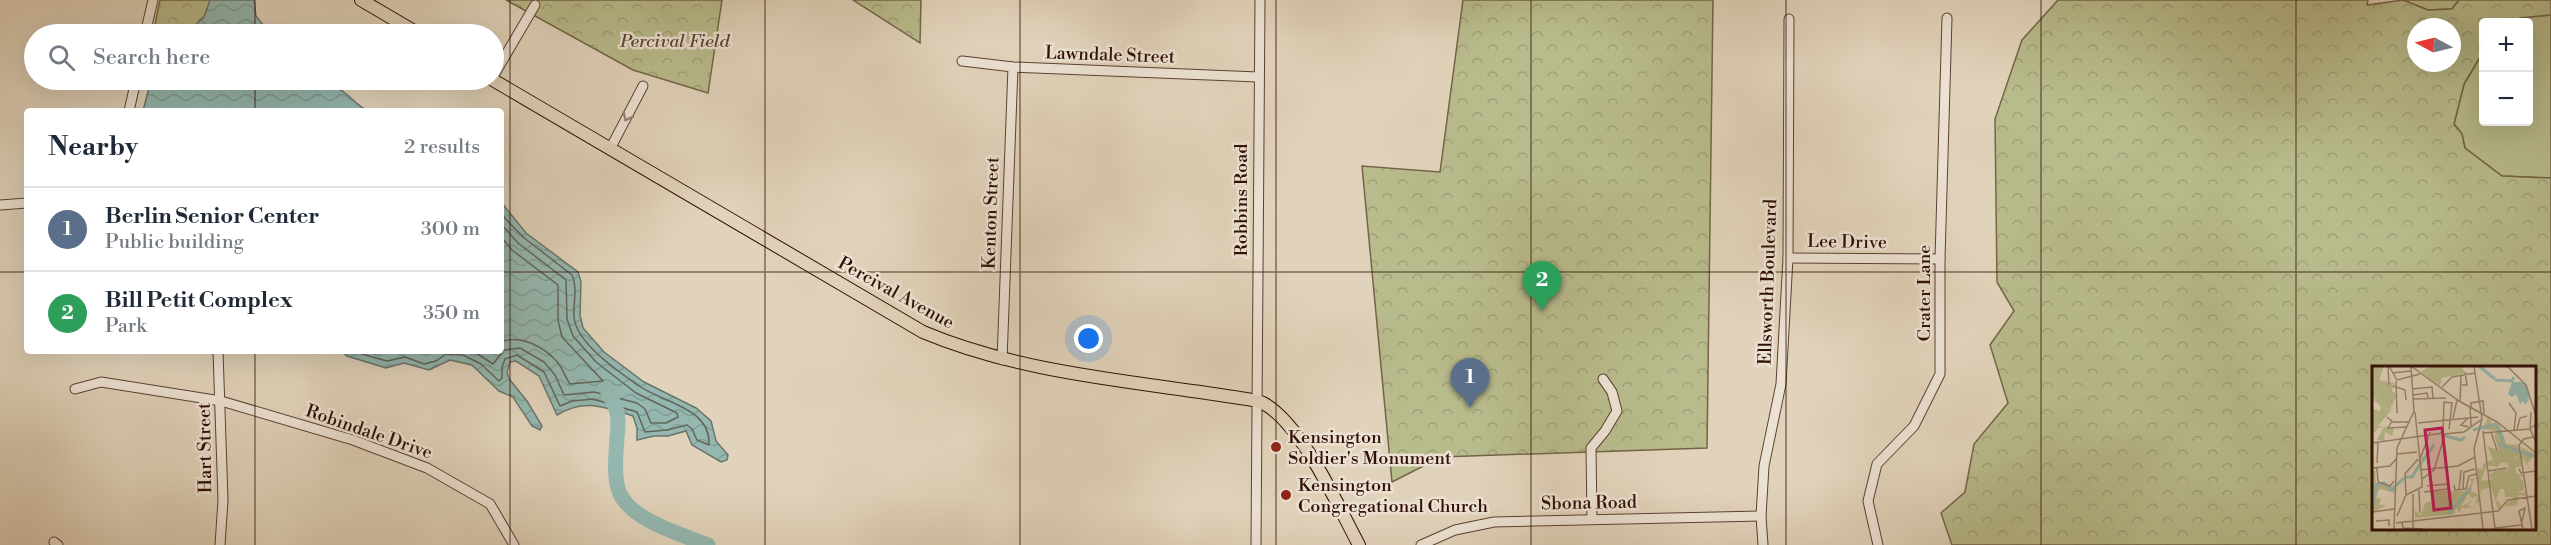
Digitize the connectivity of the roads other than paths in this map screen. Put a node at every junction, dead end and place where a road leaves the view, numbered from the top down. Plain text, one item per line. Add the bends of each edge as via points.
1 (153, 0) edge
2 (361, 0) edge
3 (1260, 0) edge
4 (535, 5) dead end
5 (1947, 18) dead end
6 (1789, 19) dead end
7 (147, 24) edge
8 (401, 24) edge
9 (504, 58) edge
10 (962, 60) dead end
11 (1013, 68) junction
12 (1258, 76) junction
13 (504, 86) edge
14 (643, 86) dead end
15 (134, 90) edge
16 (130, 108) edge
17 (610, 149) junction
18 (24, 203) edge
19 (0, 205) edge
20 (1788, 258) junction
21 (1940, 259) junction
22 (218, 354) edge
23 (1002, 360) junction
24 (1603, 379) dead end
25 (75, 389) dead end
26 (221, 401) junction
27 (1257, 401) junction
28 (1761, 516) junction
29 (1592, 519) junction
30 (220, 545) edge
31 (514, 545) edge
32 (1256, 545) edge
33 (1359, 545) edge
34 (1421, 545) edge
35 (1763, 545) edge
36 (1878, 545) edge

1 - 7 street
2 - 8 main road
3 - 12 street, Robbins Road
4 - 9 street
5 - 21 street, Crater Lane
6 - 20 street, Ellsworth Boulevard
10 - 11 street, Lawndale Street
11 - 12 street, Lawndale Street
11 - 23 street, Kenton Street
12 - 27 street, Robbins Road
13 - 17 main road, Percival Avenue
14 -> 17 street
15 - 16 street
17 - 23 main road, Percival Avenue via 923,332
18 - 19 street
20 - 21 street, Lee Drive
20 - 28 street, Ellsworth Boulevard via 1781,384 1764,466
21 - 36 street, Crater Lane via 1940,374 1914,426 1877,464 1868,501
22 - 26 street, Hart Street
23 - 27 main road, Percival Avenue
24 - 29 street via 1612,392 1617,411 1591,448
25 - 26 street, Robindale Drive via 101,382
26 - 30 street, Hart Street
26 - 31 street, Robindale Drive via 353,440 427,468 490,504
27 - 32 street, Robbins Road
27 - 33 main road, Percival Avenue via 1277,414 1307,451
28 - 29 street, Sbona Road
28 - 35 street, Ellsworth Boulevard
29 - 34 street, Sbona Road via 1494,522 1455,530

